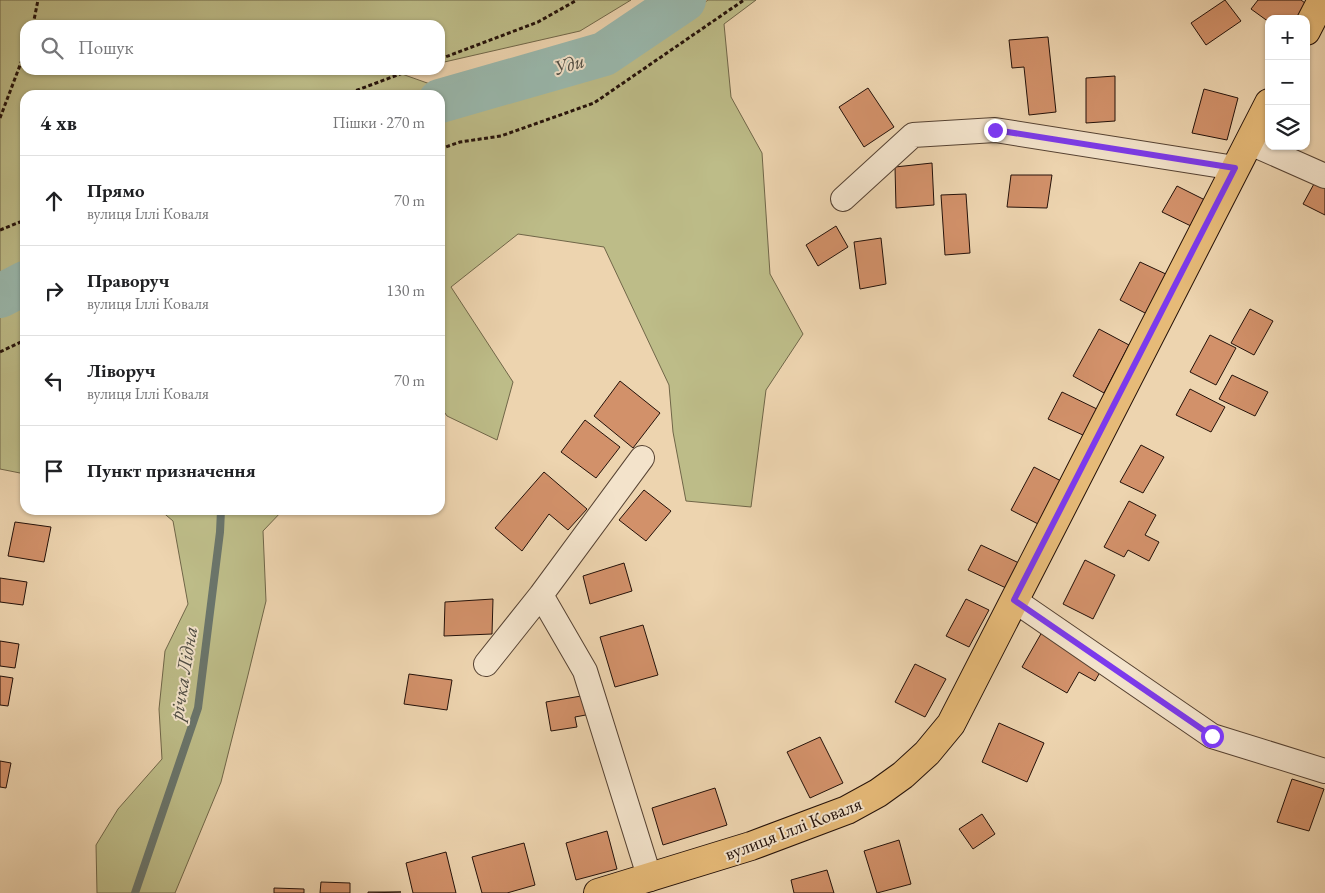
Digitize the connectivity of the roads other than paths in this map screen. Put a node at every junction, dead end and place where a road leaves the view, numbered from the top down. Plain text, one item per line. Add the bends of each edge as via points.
1 (1322, 0) edge
2 (1310, 23) edge
3 (1268, 105) edge
4 (1248, 142) junction
5 (1235, 168) junction
6 (1325, 176) edge
7 (843, 199) dead end
8 (642, 458) dead end
9 (542, 595) junction
10 (1014, 600) junction
11 (486, 664) dead end
12 (1325, 771) edge
13 (650, 879) junction
14 (598, 893) edge

1 - 2 main road
3 - 4 main road, вулиця Іллі Коваля
4 - 5 main road, вулиця Іллі Коваля
4 - 6 street
5 - 7 street via 995,130 913,135
5 - 10 main road, вулиця Іллі Коваля
8 - 9 street
9 - 11 street
9 - 13 street via 585,671
10 - 12 street via 1212,736
10 - 13 main road, вулиця Іллі Коваля via 951,724 903,775 878,793 813,824
13 - 14 main road, вулиця Іллі Коваля

